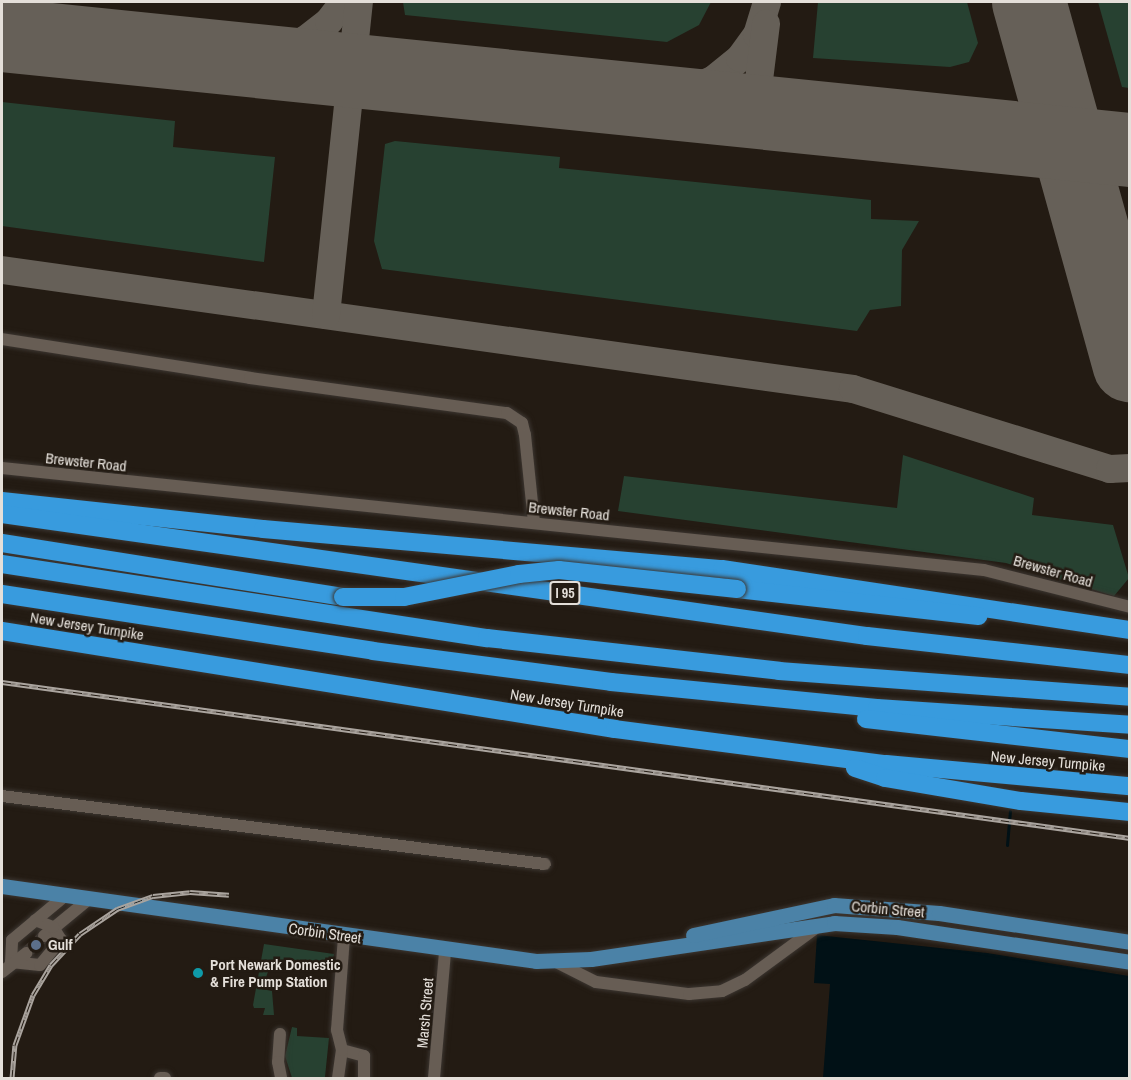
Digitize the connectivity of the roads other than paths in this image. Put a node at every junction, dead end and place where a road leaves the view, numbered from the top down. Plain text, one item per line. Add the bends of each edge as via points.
1 (2, 339) edge
2 (2, 468) edge
3 (2, 501) edge
4 (2, 514) edge
5 (534, 522) junction
6 (2, 543) edge
7 (2, 564) edge
8 (2, 594) edge
9 (1130, 607) edge
10 (1130, 630) edge
11 (2, 631) edge
12 (1130, 665) edge
13 (1130, 698) edge
14 (807, 702) junction
15 (1130, 725) edge
16 (1130, 749) edge
17 (819, 756) junction
18 (1130, 786) edge
19 (2, 796) edge
20 (1130, 812) edge
21 (545, 864) dead end
22 (2, 886) edge
23 (66, 895) junction
24 (89, 898) junction
25 (34, 920) junction
26 (820, 925) junction
27 (53, 927) junction
28 (44, 936) tunnel mouth
29 (344, 936) junction
30 (1130, 942) edge
31 (650, 950) junction
32 (445, 951) junction
33 (26, 953) tunnel mouth
34 (554, 961) junction
35 (11, 962) junction
36 (1130, 962) edge
37 (2, 972) edge
38 (280, 1034) dead end
39 (342, 1050) junction
40 (160, 1078) edge
41 (165, 1078) edge
42 (281, 1078) edge
43 (338, 1078) edge
44 (364, 1078) edge
45 (434, 1078) edge

1 - 5 street via 507,413 522,423 525,435
2 - 5 street, Brewster Road
3 - 10 highway via 274,530 722,569
4 - 12 highway, I 95 via 857,635
5 - 9 street, Brewster Road via 1004,573
6 - 10 highway, bridge via 343,597 411,596 512,575 559,570
7 - 13 highway via 487,638 779,671
8 - 14 highway, New Jersey Turnpike via 492,668
11 - 17 highway, New Jersey Turnpike via 615,729
14 - 15 highway, New Jersey Turnpike
14 - 16 highway via 867,719
17 - 18 highway, New Jersey Turnpike
17 - 20 highway via 885,778 1031,803
19 - 21 street
22 - 23 main road, Corbin Street
23 - 24 main road, Corbin Street
23 - 25 street
24 - 27 street
24 - 29 main road, Corbin Street
25 - 27 street
25 - 35 street via 12,939
26 - 31 main road, Corbin Street
26 - 34 street via 745,980 722,992 689,994 596,982
26 - 36 main road, Corbin Street via 897,927
27 - 28 street
27 - 35 street via 61,940 40,965
29 - 32 main road, Corbin Street
29 - 39 street via 337,1030
30 - 31 main road, Corbin Street via 939,913 834,905 697,933
31 - 34 main road, Corbin Street
32 - 34 main road, Corbin Street
32 - 45 street, Marsh Street
33 - 35 street
35 - 37 street
38 - 42 street
39 - 43 street
39 - 44 street via 364,1056
40 - 41 street

